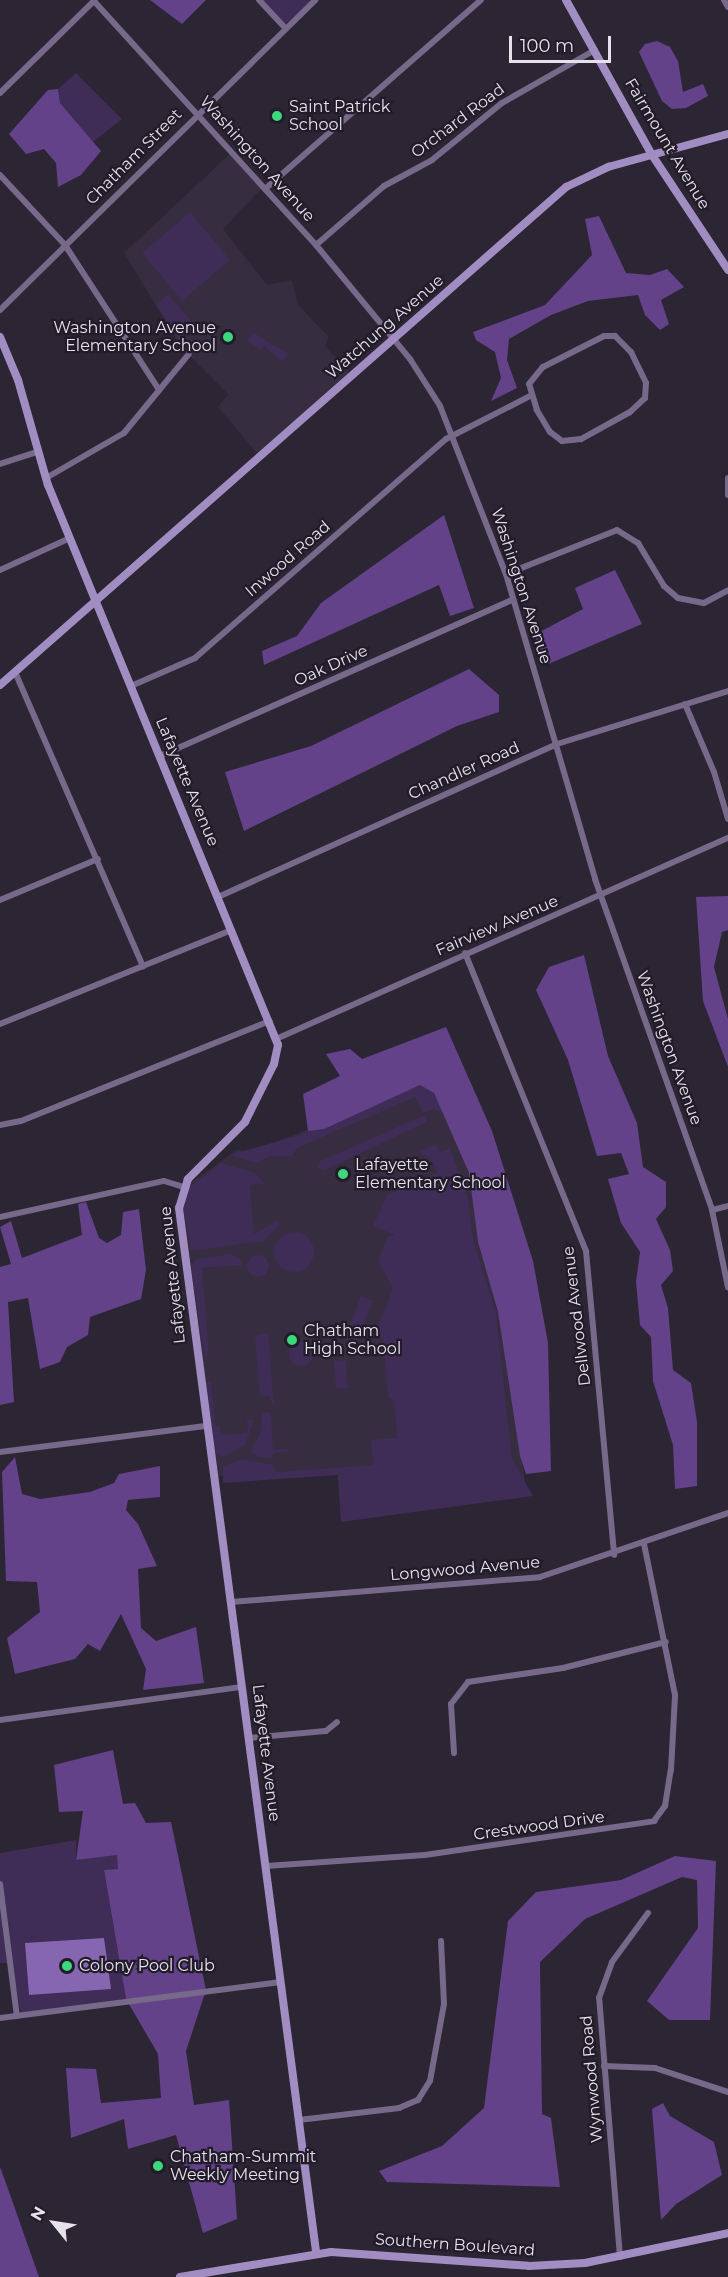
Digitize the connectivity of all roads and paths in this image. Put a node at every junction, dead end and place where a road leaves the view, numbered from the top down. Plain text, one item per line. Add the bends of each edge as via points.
1 (94, 0) edge
2 (259, 0) edge
3 (315, 0) edge
4 (481, 0) edge
5 (566, 0) edge
6 (724, 0) edge
7 (728, 8) edge
8 (284, 27) junction
9 (595, 50) junction
10 (0, 93) edge
11 (198, 112) junction
12 (728, 134) edge
13 (652, 155) junction
14 (0, 175) edge
15 (265, 189) junction
16 (65, 245) junction
17 (316, 245) junction
18 (728, 270) edge
19 (0, 310) edge
20 (0, 337) edge
21 (394, 339) junction
22 (189, 354) dead end
23 (159, 390) junction
24 (530, 396) junction
25 (453, 434) junction
26 (38, 452) junction
27 (0, 464) edge
28 (46, 478) junction
29 (728, 478) edge
30 (728, 495) edge
31 (70, 538) junction
32 (0, 570) edge
33 (506, 574) junction
34 (728, 590) edge
35 (512, 600) junction
36 (95, 601) junction
37 (15, 672) junction
38 (0, 685) edge
39 (131, 686) junction
40 (728, 691) edge
41 (685, 704) junction
42 (556, 744) junction
43 (160, 756) junction
44 (728, 819) edge
45 (728, 838) edge
46 (98, 859) junction
47 (602, 896) junction
48 (218, 897) junction
49 (0, 900) edge
50 (232, 930) junction
51 (465, 953) junction
52 (143, 966) junction
53 (270, 1021) junction
54 (0, 1024) edge
55 (276, 1039) junction
56 (0, 1125) edge
57 (183, 1187) junction
58 (728, 1206) edge
59 (712, 1210) junction
60 (0, 1217) edge
61 (728, 1287) edge
62 (205, 1426) junction
63 (0, 1452) edge
64 (728, 1513) edge
65 (644, 1544) junction
66 (614, 1555) junction
67 (231, 1602) junction
68 (666, 1642) junction
69 (243, 1688) junction
70 (0, 1720) edge
71 (337, 1722) dead end
72 (249, 1738) junction
73 (454, 1753) dead end
74 (266, 1866) junction
75 (0, 1884) edge
76 (648, 1913) dead end
77 (441, 1941) dead end
78 (281, 1982) junction
79 (17, 2016) junction
80 (0, 2018) edge
81 (604, 2066) junction
82 (728, 2092) edge
83 (299, 2120) junction
84 (728, 2233) edge
85 (316, 2252) junction
86 (620, 2258) junction
87 (180, 2277) edge

1 - 10 street
1 - 11 street, Washington Avenue
2 - 8 street
3 - 8 street, Chatham Street
4 - 15 street
5 - 9 street, Fairmount Avenue
6 - 7 street
8 - 11 street, Chatham Street
9 - 13 street, Fairmount Avenue
9 - 17 street, Orchard Road via 502,103 432,160 384,186
11 - 15 street, Washington Avenue
11 - 16 street, Chatham Street
12 - 13 street, Watchung Avenue
13 - 18 street, Fairmount Avenue
13 - 21 street, Watchung Avenue via 598,171 566,187
14 - 16 street
15 - 17 street, Washington Avenue
16 - 19 street, Chatham Street
16 - 23 street
17 - 21 street, Washington Avenue
20 - 26 street, Lafayette Avenue via 18,380
21 - 25 street, Washington Avenue via 424,379
21 - 36 street, Watchung Avenue
22 - 23 street
23 - 28 street via 124,433
24 - 24 street via 529,384 535,373 611,335 631,352 647,387 637,408 569,442 550,432
24 - 25 street, Inwood Road
25 - 33 street, Washington Avenue
25 - 39 street, Inwood Road via 195,658
26 - 27 street
26 - 28 street, Lafayette Avenue
28 - 31 street, Lafayette Avenue
29 - 30 street
31 - 32 street
31 - 36 street, Lafayette Avenue
33 - 34 street via 617,530 638,543 664,586 678,598 704,603
33 - 35 street, Washington Avenue
35 - 42 street, Washington Avenue
35 - 43 street, Oak Drive
36 - 37 street, Watchung Avenue
36 - 39 street, Lafayette Avenue
37 - 38 street, Watchung Avenue
37 - 46 street
39 - 43 street, Lafayette Avenue
40 - 41 street, Chandler Road
41 - 42 street, Chandler Road
41 - 44 street via 714,772
42 - 47 street, Washington Avenue
42 - 48 street, Chandler Road
43 - 48 street, Lafayette Avenue
45 - 47 street, Fairview Avenue
46 - 49 street
46 - 52 street
47 - 51 street, Fairview Avenue
47 - 59 street, Washington Avenue
48 - 50 street, Lafayette Avenue
50 - 52 street
50 - 53 street, Lafayette Avenue
51 - 55 street, Fairview Avenue
51 - 66 street, Dellwood Avenue via 586,1251
52 - 54 street
53 - 55 street, Lafayette Avenue
53 - 56 street via 21,1121
55 - 57 street, Lafayette Avenue via 274,1064 244,1122
57 - 60 street via 164,1181
57 - 62 street, Lafayette Avenue via 179,1208
58 - 59 street
59 - 61 street, Washington Avenue
62 - 63 street
62 - 67 street, Lafayette Avenue
64 - 65 street, Longwood Avenue
65 - 66 street, Longwood Avenue
65 - 68 street, Crestwood Drive
66 - 67 street, Longwood Avenue via 530,1578
67 - 69 street, Lafayette Avenue
68 - 73 street via 562,1668 468,1682 451,1704
68 - 74 street, Crestwood Drive via 673,1751 665,1806 654,1821 425,1855
69 - 70 street
69 - 72 street, Lafayette Avenue
71 - 72 street via 327,1731
72 - 74 street, Lafayette Avenue
74 - 78 street, Lafayette Avenue
75 - 79 street
76 - 81 street, Wynwood Road via 603,1978 599,2007
77 - 83 street via 444,2004 430,2081 418,2100 399,2108
78 - 79 street
78 - 83 street, Lafayette Avenue
79 - 80 street
81 - 82 street via 655,2068
81 - 86 street, Wynwood Road
83 - 85 street, Lafayette Avenue
84 - 86 street, Southern Boulevard
85 - 86 street, Southern Boulevard via 529,2266
85 - 87 street, Southern Boulevard

